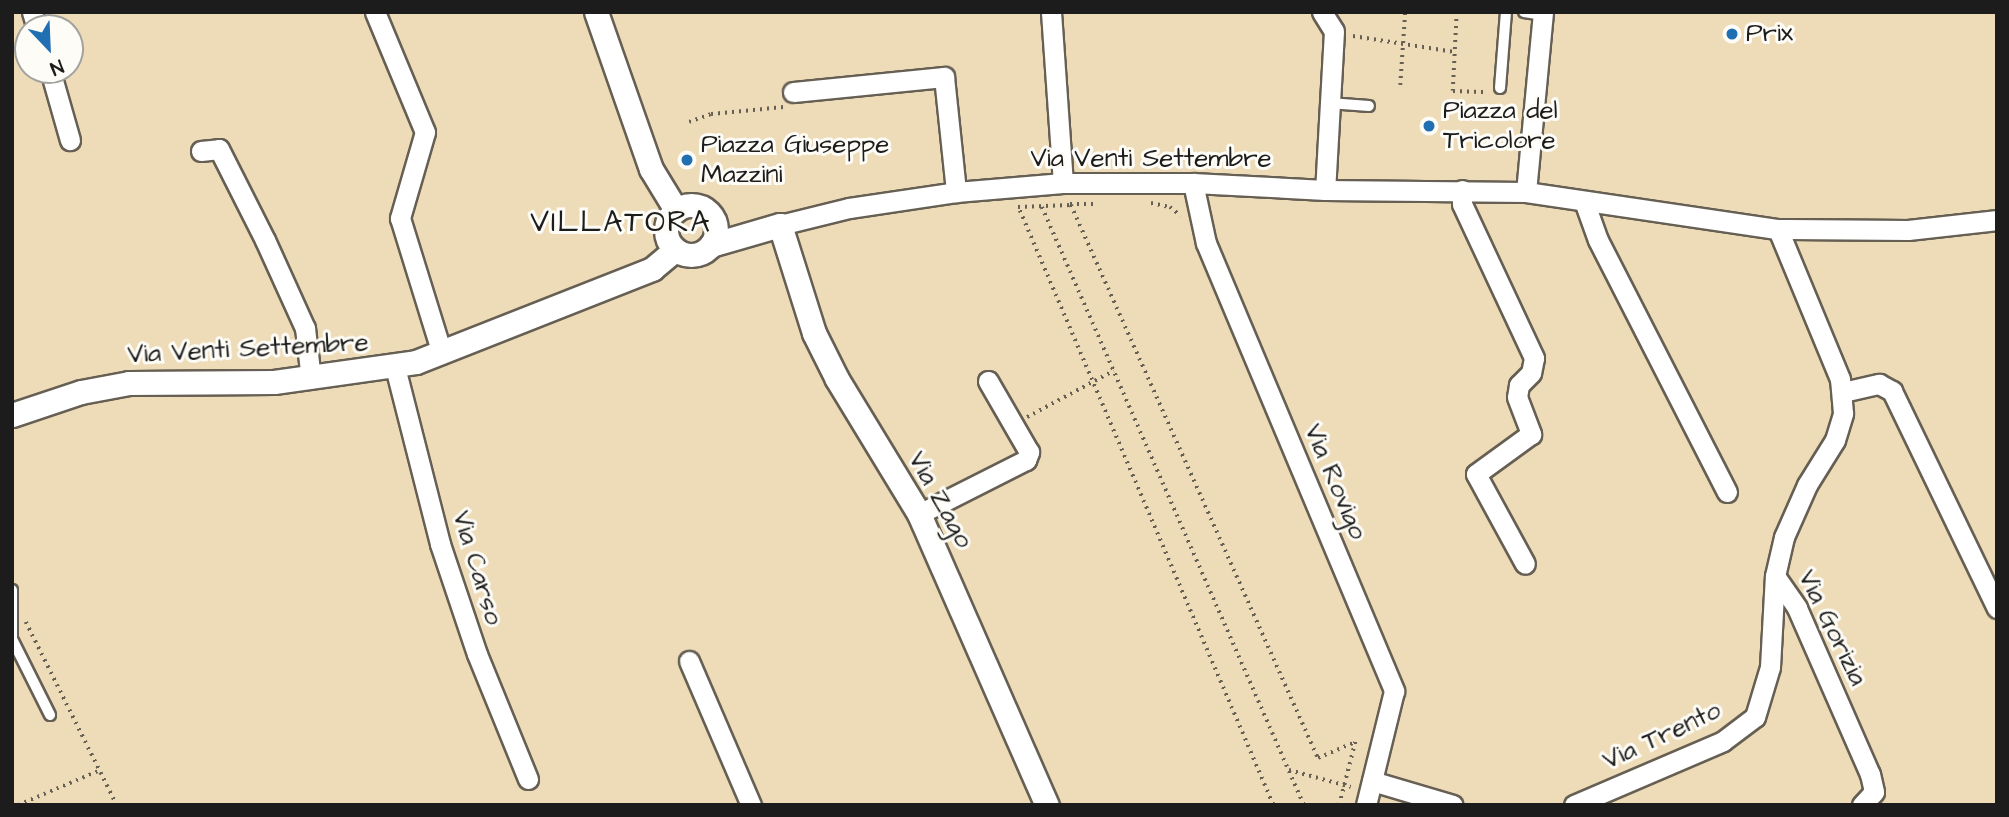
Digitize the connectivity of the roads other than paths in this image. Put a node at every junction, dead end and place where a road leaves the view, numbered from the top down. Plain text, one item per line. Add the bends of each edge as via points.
1 (375, 12) edge
2 (596, 12) edge
3 (1051, 12) edge
4 (1322, 12) edge
5 (1506, 12) edge
6 (1536, 13) edge
7 (54, 84) edge
8 (1500, 88) road end
9 (791, 99) road end
10 (1329, 103) junction
11 (1368, 106) dead end
12 (70, 140) dead end
13 (201, 151) dead end
14 (1063, 183) junction
15 (1194, 183) junction
16 (1325, 190) junction
17 (1462, 190) junction
18 (956, 192) junction
19 (1526, 192) junction
20 (1584, 201) junction
21 (676, 210) junction
22 (712, 216) junction
23 (1997, 220) edge
24 (780, 225) junction
25 (1777, 229) junction
26 (711, 245) junction
27 (676, 250) junction
28 (442, 354) junction
29 (395, 367) junction
30 (311, 379) junction
31 (988, 381) dead end
32 (1843, 393) junction
33 (12, 415) edge
34 (1727, 492) dead end
35 (919, 514) junction
36 (1525, 564) dead end
37 (1775, 576) junction
38 (12, 590) edge
39 (1997, 608) edge
40 (12, 638) edge
41 (689, 661) dead end
42 (50, 715) dead end
43 (528, 779) dead end
44 (1369, 793) edge
45 (751, 805) edge
46 (1047, 805) edge
47 (1453, 805) edge
48 (1574, 805) edge
49 (1862, 805) edge

1 - 28 street via 425,132 400,218
2 - 21 street via 651,169
3 - 14 street
4 - 10 street via 1334,31
5 - 8 lane
6 - 19 street
7 - 12 street
9 - 18 street via 944,77
10 - 11 lane
10 - 16 street
13 - 30 street via 219,149 265,240 305,328
14 - 15 street, Via Venti Settembre
14 - 18 street, Via Venti Settembre
15 - 16 street, Via Venti Settembre
15 - 44 street, Via Rovigo via 1206,243 1394,691
16 - 17 street, Via Venti Settembre
17 - 19 street, Via Venti Settembre
17 - 36 street via 1462,204 1534,358 1517,397 1531,434 1476,474
18 - 24 street, Via Venti Settembre via 849,208
19 - 20 street, Via Venti Settembre
20 - 25 street, Via Venti Settembre
20 - 34 street via 1593,230
21 - 22 street via 699,206
21 - 27 street via 666,230
22 - 24 street via 731,224
22 - 26 street via 716,230
23 - 25 street, Via Venti Settembre via 1908,230
24 - 26 street
24 - 35 street, Via Zago via 814,333
25 - 32 street
26 - 27 street via 698,254
27 - 28 street, Via Venti Settembre via 652,269
28 - 29 street, Via Venti Settembre
29 - 30 street, Via Venti Settembre
29 - 43 street, Via Carso via 440,544 477,654
30 - 33 street, Via Venti Settembre via 130,383 81,392
31 - 35 street via 1029,452 1026,460
32 - 37 street, Via Gorizia via 1835,440 1793,511
32 - 39 street via 1879,384 1892,391
35 - 46 street, Via Zago
37 - 48 street, Via Trento via 1770,667 1755,717 1723,741
37 - 49 street, Via Gorizia via 1797,608 1870,774 1874,792
38 - 40 lane
40 - 42 lane
41 - 45 street
44 - 47 street

